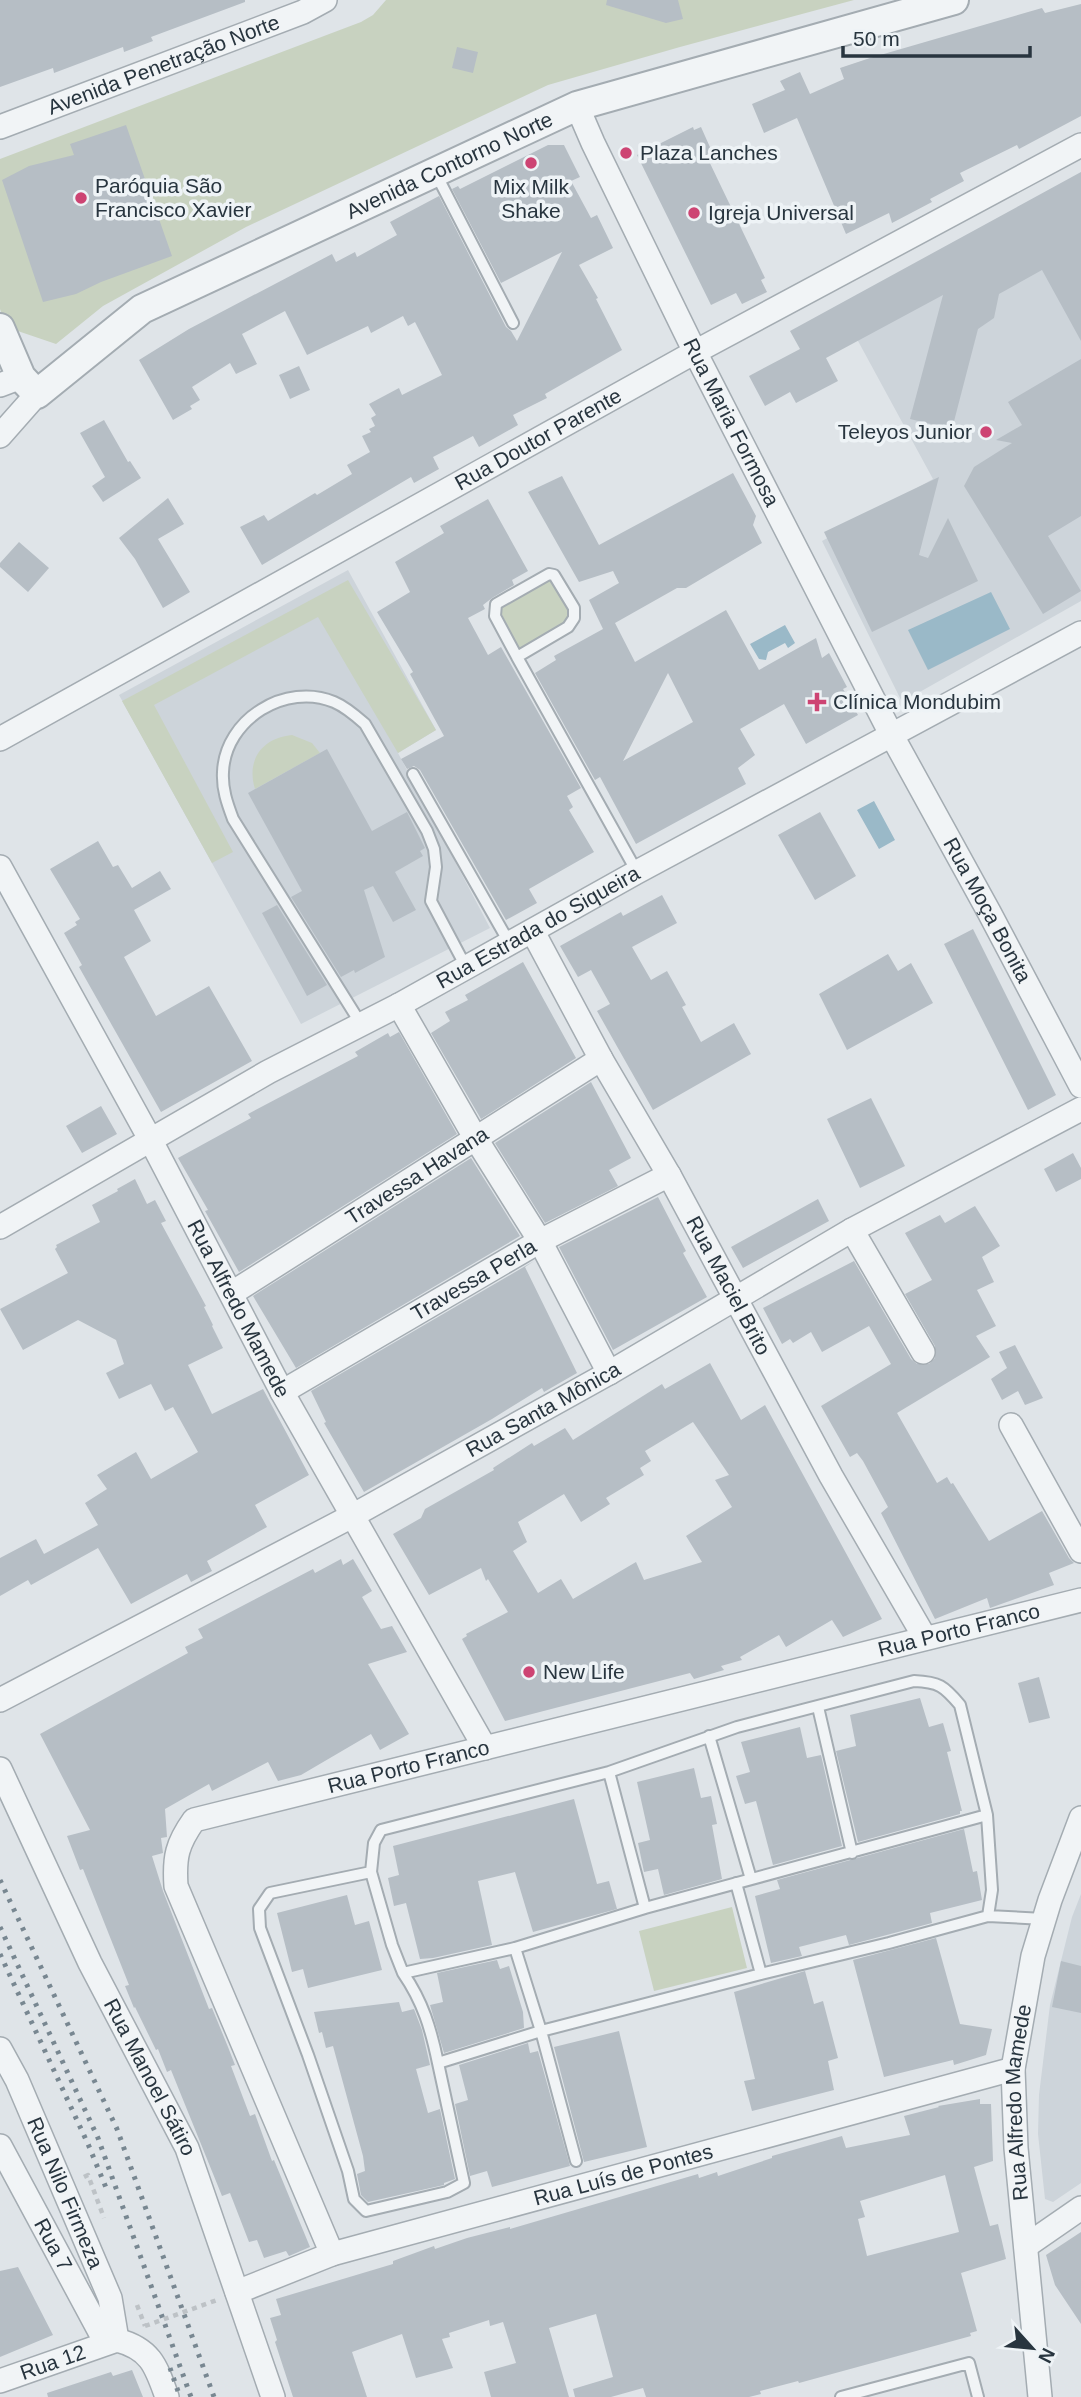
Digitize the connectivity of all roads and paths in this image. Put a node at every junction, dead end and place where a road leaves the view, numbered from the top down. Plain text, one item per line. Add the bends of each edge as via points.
1 (324, 0) edge
2 (954, 0) edge
3 (577, 106) junction
4 (0, 127) edge
5 (1081, 145) edge
6 (435, 171) junction
7 (513, 323) dead end
8 (0, 328) edge
9 (695, 352) junction
10 (19, 385) edge
11 (0, 436) edge
12 (1081, 633) edge
13 (517, 657) junction
14 (891, 734) junction
15 (0, 739) edge
16 (413, 774) dead end
17 (0, 867) edge
18 (637, 872) junction
19 (533, 932) junction
20 (510, 944) junction
21 (467, 967) junction
22 (399, 1004) junction
23 (361, 1024) junction
24 (601, 1059) junction
25 (1081, 1086) edge
26 (1081, 1109) edge
27 (150, 1139) junction
28 (476, 1139) junction
29 (669, 1175) junction
30 (0, 1227) edge
31 (852, 1230) junction
32 (540, 1241) junction
33 (232, 1293) junction
34 (734, 1299) junction
35 (923, 1352) dead end
36 (609, 1373) junction
37 (282, 1392) junction
38 (1011, 1425) dead end
39 (352, 1516) junction
40 (1081, 1551) edge
41 (1081, 1600) edge
42 (925, 1638) junction
43 (0, 1700) edge
44 (818, 1707) junction
45 (709, 1736) junction
46 (485, 1748) junction
47 (0, 1769) edge
48 (610, 1772) junction
49 (987, 1815) junction
50 (1081, 1818) edge
51 (852, 1853) junction
52 (372, 1872) junction
53 (751, 1879) junction
54 (736, 1883) junction
55 (645, 1908) junction
56 (988, 1916) junction
57 (1044, 1919) junction
58 (515, 1948) junction
59 (403, 1973) junction
60 (761, 1973) junction
61 (541, 2031) junction
62 (0, 2049) edge
63 (438, 2063) junction
64 (1013, 2069) junction
65 (0, 2146) edge
66 (576, 2161) dead end
67 (1081, 2208) edge
68 (1026, 2246) junction
69 (332, 2255) junction
70 (227, 2296) junction
71 (145, 2326) dead end
72 (111, 2341) junction
73 (0, 2381) edge
74 (167, 2397) edge
75 (273, 2397) edge
76 (841, 2397) edge
77 (978, 2397) edge
78 (1040, 2397) edge

1 - 4 street, Avenida Penetração Norte via 303,12
2 - 3 street, Avenida Contorno Norte
3 - 6 street, Avenida Contorno Norte
3 - 9 street, Rua Maria Formosa
5 - 9 street, Rua Doutor Parente
6 - 7 lane
6 - 10 street, Avenida Contorno Norte via 142,309
8 - 10 street
9 - 14 street, Rua Maria Formosa
9 - 15 street, Rua Doutor Parente
10 - 11 street, Avenida Contorno Norte
12 - 14 street, Rua Estrada do Siqueira
13 - 13 lane via 568,627 574,618 574,608 554,575 496,604 495,616
13 - 18 lane
14 - 18 street, Rua Estrada do Siqueira
14 - 25 street, Rua Moça Bonita
16 - 20 lane
17 - 27 street, Rua Alfredo Mamede
18 - 19 street, Rua Estrada do Siqueira
19 - 20 street, Rua Estrada do Siqueira
19 - 24 street, Rua Maciel Brito
20 - 21 street, Rua Estrada do Siqueira
21 - 22 street, Rua Estrada do Siqueira
21 - 23 lane via 431,901 436,867 427,831 365,724 333,702 310,697 287,698 261,709 242,726 229,747 223,770 224,796 233,819
22 - 23 street, Rua Estrada do Siqueira
22 - 28 street
23 - 27 street, Rua Estrada do Siqueira
24 - 28 street, Travessa Havana
24 - 29 street, Rua Maciel Brito
26 - 31 street, Rua Santa Mônica
27 - 30 street, Rua Estrada do Siqueira
27 - 33 street, Rua Alfredo Mamede
28 - 32 street
28 - 33 street, Travessa Havana
29 - 32 street, Travessa Perla
29 - 34 street, Rua Maciel Brito
31 - 34 street, Rua Santa Mônica
31 - 35 street
32 - 36 street
32 - 37 street, Travessa Perla
33 - 37 street, Rua Alfredo Mamede
34 - 36 street, Rua Santa Mônica
34 - 42 street, Rua Maciel Brito
36 - 39 street, Rua Santa Mônica
37 - 39 street, Rua Alfredo Mamede
38 - 40 street
39 - 43 street, Rua Santa Mônica
39 - 46 street, Rua Alfredo Mamede
41 - 42 street, Rua Porto Franco
42 - 46 street, Rua Porto Franco
44 - 45 lane
44 - 49 lane via 914,1681 936,1682 960,1705
44 - 51 lane
45 - 48 lane
45 - 53 lane
46 - 69 street, Rua Porto Franco via 194,1820 181,1838 175,1861 176,1886
47 - 70 street, Rua Manoel Sátiro via 90,1964 187,2148
48 - 52 lane via 381,1830 374,1843
48 - 55 lane
49 - 51 lane
49 - 56 lane via 992,1890
50 - 57 street, Rua Alfredo Mamede
51 - 53 lane
52 - 59 lane
52 - 63 lane via 270,1894 259,1909 260,1928 317,2081 354,2199 366,2211 447,2192 464,2183
53 - 54 lane
54 - 55 lane
54 - 60 lane
55 - 58 lane
56 - 57 lane
56 - 60 lane
57 - 64 street, Rua Alfredo Mamede
58 - 59 lane
58 - 61 lane
59 - 63 lane via 418,1995
60 - 61 lane
61 - 63 lane
61 - 66 lane
62 - 72 street, Rua Nilo Firmeza via 18,2080 110,2298
64 - 68 street, Rua Alfredo Mamede
64 - 69 street, Rua Luís de Pontes
65 - 72 street, Rua 7
67 - 68 street
68 - 78 street, Rua Alfredo Mamede
69 - 70 street, Rua Luís de Pontes
70 - 71 path, bridge
70 - 75 street, Rua Manoel Sátiro
72 - 73 street, Rua 12
72 - 74 street via 134,2344 148,2355
76 - 77 lane via 969,2363

